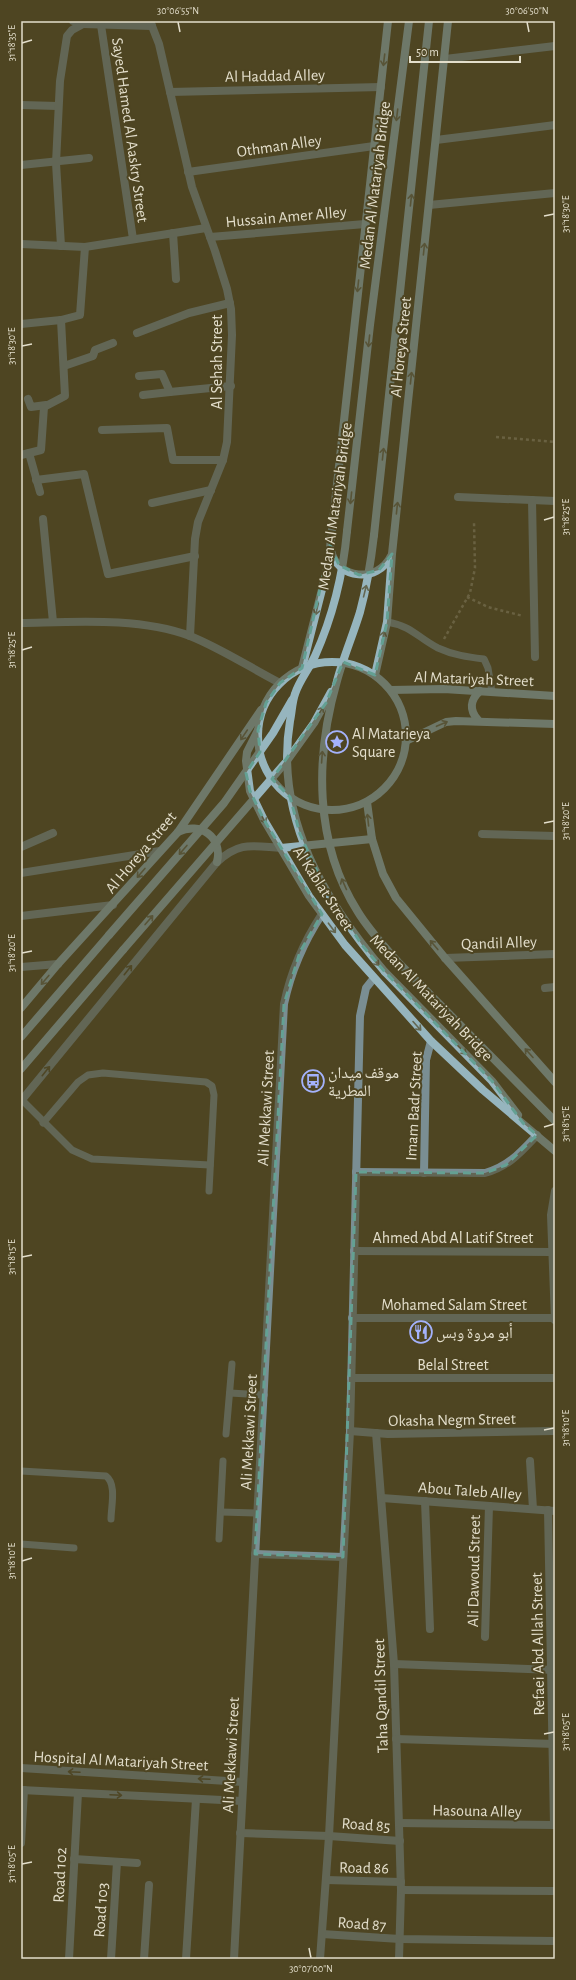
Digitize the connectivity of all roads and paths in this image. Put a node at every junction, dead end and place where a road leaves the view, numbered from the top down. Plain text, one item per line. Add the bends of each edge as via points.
1 (73, 21) edge
2 (388, 21) edge
3 (409, 21) edge
4 (429, 21) edge
5 (448, 21) edge
6 (84, 23) edge
7 (151, 24) edge
8 (101, 25) junction
9 (555, 46) edge
10 (445, 59) junction
11 (381, 87) junction
12 (170, 92) junction
13 (21, 105) edge
14 (58, 106) junction
15 (555, 125) edge
16 (436, 140) junction
17 (374, 146) junction
18 (89, 158) dead end
19 (56, 163) junction
20 (21, 165) edge
21 (188, 172) junction
22 (555, 193) edge
23 (429, 205) junction
24 (365, 224) junction
25 (206, 228) junction
26 (173, 233) junction
27 (210, 237) junction
28 (133, 239) junction
29 (21, 244) edge
30 (61, 246) junction
31 (85, 247) junction
32 (176, 279) dead end
33 (230, 303) junction
34 (61, 320) junction
35 (21, 324) edge
36 (137, 333) dead end
37 (113, 343) dead end
38 (64, 366) junction
39 (139, 376) dead end
40 (231, 386) junction
41 (170, 392) junction
42 (143, 395) dead end
43 (28, 399) dead end
44 (46, 405) junction
45 (102, 430) dead end
46 (496, 437) dead end
47 (555, 442) edge
48 (25, 454) edge
49 (223, 460) junction
50 (36, 480) junction
51 (211, 490) junction
52 (40, 492) dead end
53 (458, 497) dead end
54 (532, 500) junction
55 (555, 501) edge
56 (152, 502) dead end
57 (43, 519) dead end
58 (474, 522) dead end
59 (330, 545) junction
60 (392, 554) junction
61 (195, 556) junction
62 (467, 597) junction
63 (534, 617) junction
64 (54, 622) junction
65 (387, 622) junction
66 (21, 623) edge
67 (190, 636) junction
68 (437, 648) junction
69 (535, 658) dead end
70 (302, 668) junction
71 (375, 675) junction
72 (336, 682) junction
73 (280, 683) junction
74 (391, 690) junction
75 (480, 691) junction
76 (492, 692) junction
77 (295, 694) junction
78 (555, 696) edge
79 (266, 703) junction
80 (478, 720) junction
81 (555, 724) edge
82 (258, 730) junction
83 (406, 741) junction
84 (367, 802) junction
85 (178, 832) junction
86 (53, 833) dead end
87 (482, 834) dead end
88 (555, 836) edge
89 (372, 839) junction
90 (21, 847) edge
91 (281, 848) junction
92 (160, 851) junction
93 (216, 862) junction
94 (21, 869) edge
95 (21, 872) edge
96 (113, 905) junction
97 (322, 914) junction
98 (21, 916) edge
99 (555, 954) edge
100 (445, 958) junction
101 (58, 964) junction
102 (21, 967) edge
103 (374, 978) junction
104 (555, 987) edge
105 (545, 988) dead end
106 (21, 1008) edge
107 (21, 1037) edge
108 (431, 1041) junction
109 (21, 1069) edge
110 (555, 1082) edge
111 (21, 1101) edge
112 (555, 1121) edge
113 (43, 1123) junction
114 (523, 1123) junction
115 (537, 1135) junction
116 (555, 1151) edge
117 (210, 1166) junction
118 (356, 1172) junction
119 (424, 1173) junction
120 (209, 1191) dead end
121 (555, 1191) edge
122 (354, 1251) junction
123 (552, 1252) junction
124 (352, 1318) junction
125 (555, 1319) edge
126 (232, 1364) dead end
127 (351, 1378) junction
128 (555, 1378) edge
129 (230, 1393) junction
130 (264, 1395) junction
131 (350, 1431) junction
132 (555, 1431) edge
133 (376, 1433) junction
134 (226, 1434) dead end
135 (223, 1461) dead end
136 (530, 1461) dead end
137 (21, 1471) edge
138 (382, 1498) junction
139 (425, 1501) junction
140 (489, 1506) junction
141 (533, 1508) junction
142 (551, 1510) edge
143 (221, 1512) junction
144 (257, 1513) junction
145 (111, 1519) dead end
146 (219, 1539) dead end
147 (21, 1544) edge
148 (74, 1548) dead end
149 (255, 1554) junction
150 (343, 1557) junction
151 (430, 1628) dead end
152 (485, 1637) dead end
153 (394, 1664) junction
154 (553, 1670) edge
155 (396, 1738) junction
156 (554, 1744) edge
157 (21, 1768) edge
158 (243, 1782) junction
159 (23, 1790) edge
160 (78, 1793) junction
161 (196, 1799) junction
162 (242, 1801) junction
163 (399, 1822) junction
164 (555, 1825) edge
165 (240, 1833) junction
166 (329, 1836) junction
167 (400, 1841) junction
168 (21, 1843) edge
169 (74, 1859) junction
170 (117, 1862) junction
171 (137, 1863) dead end
172 (326, 1880) junction
173 (149, 1885) dead end
174 (401, 1886) junction
175 (555, 1891) edge
176 (322, 1934) junction
177 (400, 1939) junction
178 (555, 1941) edge
179 (69, 1959) edge
180 (111, 1959) edge
181 (144, 1959) edge
182 (186, 1959) edge
183 (234, 1959) edge
184 (320, 1959) edge
185 (399, 1959) edge

1 - 6 street
2 -> 11 main road
3 -> 77 main road, Medan Al Matariyah Bridge, bridge via 340,584 314,657
72 -> 4 main road, Medan Al Matariyah Bridge, bridge via 361,606 370,568
5 - 10 main road, Al Horeya Street
6 - 8 street
6 - 14 street via 72,30 65,42
7 - 8 street
7 - 12 street, Al Sehah Street
8 - 28 street, Sayed Hamed Al Aaskry Street
9 - 10 street
10 - 16 main road, Al Horeya Street
11 - 12 street, Al Haddad Alley
11 - 17 main road
12 - 21 street, Al Sehah Street
13 - 14 street
14 - 19 street
15 - 16 street
16 - 23 main road, Al Horeya Street
17 - 21 street, Othman Alley
17 - 24 main road
18 - 19 street
19 - 20 street
19 - 30 street
21 - 25 street, Al Sehah Street
22 - 23 street
60 -> 23 main road, Al Horeya Street
24 - 27 street, Hussain Amer Alley
24 -> 59 main road
25 - 26 street
25 - 27 street, Al Sehah Street
26 - 28 street
26 - 32 street
27 - 33 street, Al Sehah Street
28 - 31 street
29 - 30 street
30 - 31 street
31 - 34 street via 81,313
33 - 36 street via 188,313
33 - 40 street, Al Sehah Street
34 - 35 street
34 - 38 street
37 - 38 street via 96,350 93,356
38 - 44 street via 65,396
39 - 41 street via 162,374
40 - 41 street
40 - 49 street, Al Sehah Street via 227,442
41 - 42 street
43 - 44 street via 31,407
44 - 48 street via 43,409 42,448
45 - 49 street via 167,428 173,460
46 - 47 path
48 - 50 street
49 - 51 street, Al Sehah Street
50 - 52 street
50 - 61 street via 84,474 108,574
51 - 56 street
51 - 61 street, Al Sehah Street via 198,522
53 - 54 street
54 - 55 street
54 - 63 street
57 - 64 street
58 - 62 path via 475,568
59 - 60 main road via 339,565 359,575 379,570
59 -> 70 main road via 328,566
60 - 65 main road, Al Horeya Street
61 - 67 street, Al Sehah Street
62 - 63 path via 511,614
62 - 68 path
63 - 69 street
64 - 66 street
64 - 67 street via 124,623
65 - 68 lane via 406,627
71 -> 65 main road, Al Horeya Street
67 - 73 street
68 - 76 lane via 484,659
70 - 71 main road via 334,661 356,665
70 - 73 main road
71 - 74 main road
109 -> 72 main road, bridge via 286,762 314,723
112 -> 72 main road, Medan Al Matariyah Bridge, bridge via 397,961 374,936 357,911 331,851 325,826 322,790 324,742
73 - 79 main road, Al Horeya Street
74 - 75 main road, Al Matariyah Street
74 - 83 main road via 404,714
75 - 76 main road, Al Matariyah Street
75 - 80 main road via 471,705
76 - 78 main road, Al Matariyah Street
77 -> 107 main road, bridge via 272,733 224,803
77 -> 114 main road, Medan Al Matariyah Bridge, bridge via 286,764 290,796 300,834 328,893 362,945 385,972 492,1081
79 - 82 main road
79 -> 85 main road, Al Horeya Street
80 - 81 main road
83 -> 80 main road via 446,722
82 - 84 main road via 258,742 264,765 286,794 320,809 344,809
82 -> 91 main road, Al Kablat Street via 247,752 247,782 253,799
83 - 84 main road via 400,766 394,777
89 -> 84 main road
85 - 92 main road, Al Horeya Street
85 - 93 main road via 191,828 204,830 216,845
86 - 90 street
87 - 88 street
89 - 91 main road
100 -> 89 main road via 396,898 383,874
91 - 93 street via 251,845 240,847 227,852
91 - 97 main road, Al Kablat Street
92 - 95 street
92 -> 96 main road, Al Horeya Street
111 -> 93 street
94 - 95 street
96 - 98 street
96 - 101 main road, Al Horeya Street
97 -> 103 main road, Al Kablat Street
97 - 130 street, Ali Mekkawi Street via 300,952 284,1004
99 - 100 street, Qandil Alley
110 -> 100 main road
101 - 102 street
101 -> 106 main road, Al Horeya Street
103 -> 108 main road, Al Kablat Street
103 - 118 street via 366,988 360,1016
104 - 105 street
108 - 114 main road, Al Kablat Street
108 - 119 street, Imam Badr Street via 426,1060
111 - 113 lane
113 - 117 lane via 72,1150 92,1159
113 - 117 lane via 78,1082 88,1075 206,1082 212,1086 214,1095
114 - 115 main road, Al Kablat Street
115 - 116 main road, Al Kablat Street
115 - 119 street via 512,1160 497,1170 485,1173
117 - 120 lane
118 - 119 street
118 - 122 street
121 - 123 street via 551,1215
122 - 123 street, Ahmed Abd Al Latif Street
122 - 124 street
123 - 125 street
124 - 125 street, Mohamed Salam Street
124 - 127 street
126 - 129 lane
127 - 128 street, Belal Street
127 - 131 street
129 - 130 lane
129 - 134 lane
130 - 144 street, Ali Mekkawi Street
131 - 133 street, Okasha Negm Street
131 - 150 street
132 - 133 street, Okasha Negm Street
133 - 138 street, Taha Qandil Street
135 - 143 lane
136 - 141 street
137 - 145 lane via 106,1476 112,1485
138 - 139 street, Abou Taleb Alley
138 - 153 street, Taha Qandil Street
139 - 140 street, Abou Taleb Alley
139 - 151 street
140 - 141 street, Abou Taleb Alley
140 - 152 street, Ali Dawoud Street
141 - 142 street, Abou Taleb Alley
142 - 154 street, Refaei Abd Allah Street
143 - 144 lane
143 - 146 lane
144 - 149 street, Ali Mekkawi Street
147 - 148 lane
149 - 150 street
149 - 158 street, Ali Mekkawi Street
150 - 166 street
153 - 154 street
153 - 155 street, Taha Qandil Street
154 - 156 street, Refaei Abd Allah Street
155 - 156 street
155 - 163 street, Taha Qandil Street
156 - 164 street, Refaei Abd Allah Street
158 -> 157 street, Hospital Al Matariyah Street
158 - 162 street, Ali Mekkawi Street
159 - 160 street
159 - 168 street
160 -> 161 street
160 - 169 street, Road 102
161 - 162 street
161 - 182 street
162 - 165 street, Ali Mekkawi Street
163 - 164 street, Hasouna Alley
163 - 167 street, Taha Qandil Street
165 - 166 street
165 - 183 street, Ali Mekkawi Street
166 - 167 street, Road 85
166 - 172 street
167 - 174 street, Taha Qandil Street
169 - 170 street
169 - 179 street, Road 102
170 - 171 street
170 - 180 street, Road 103
172 - 174 street, Road 86
172 - 176 street
173 - 181 street
174 - 175 street, Road 86
174 - 177 street, Taha Qandil Street
176 - 177 street, Road 87
176 - 184 street
177 - 178 street, Road 87
177 - 185 street, Taha Qandil Street

